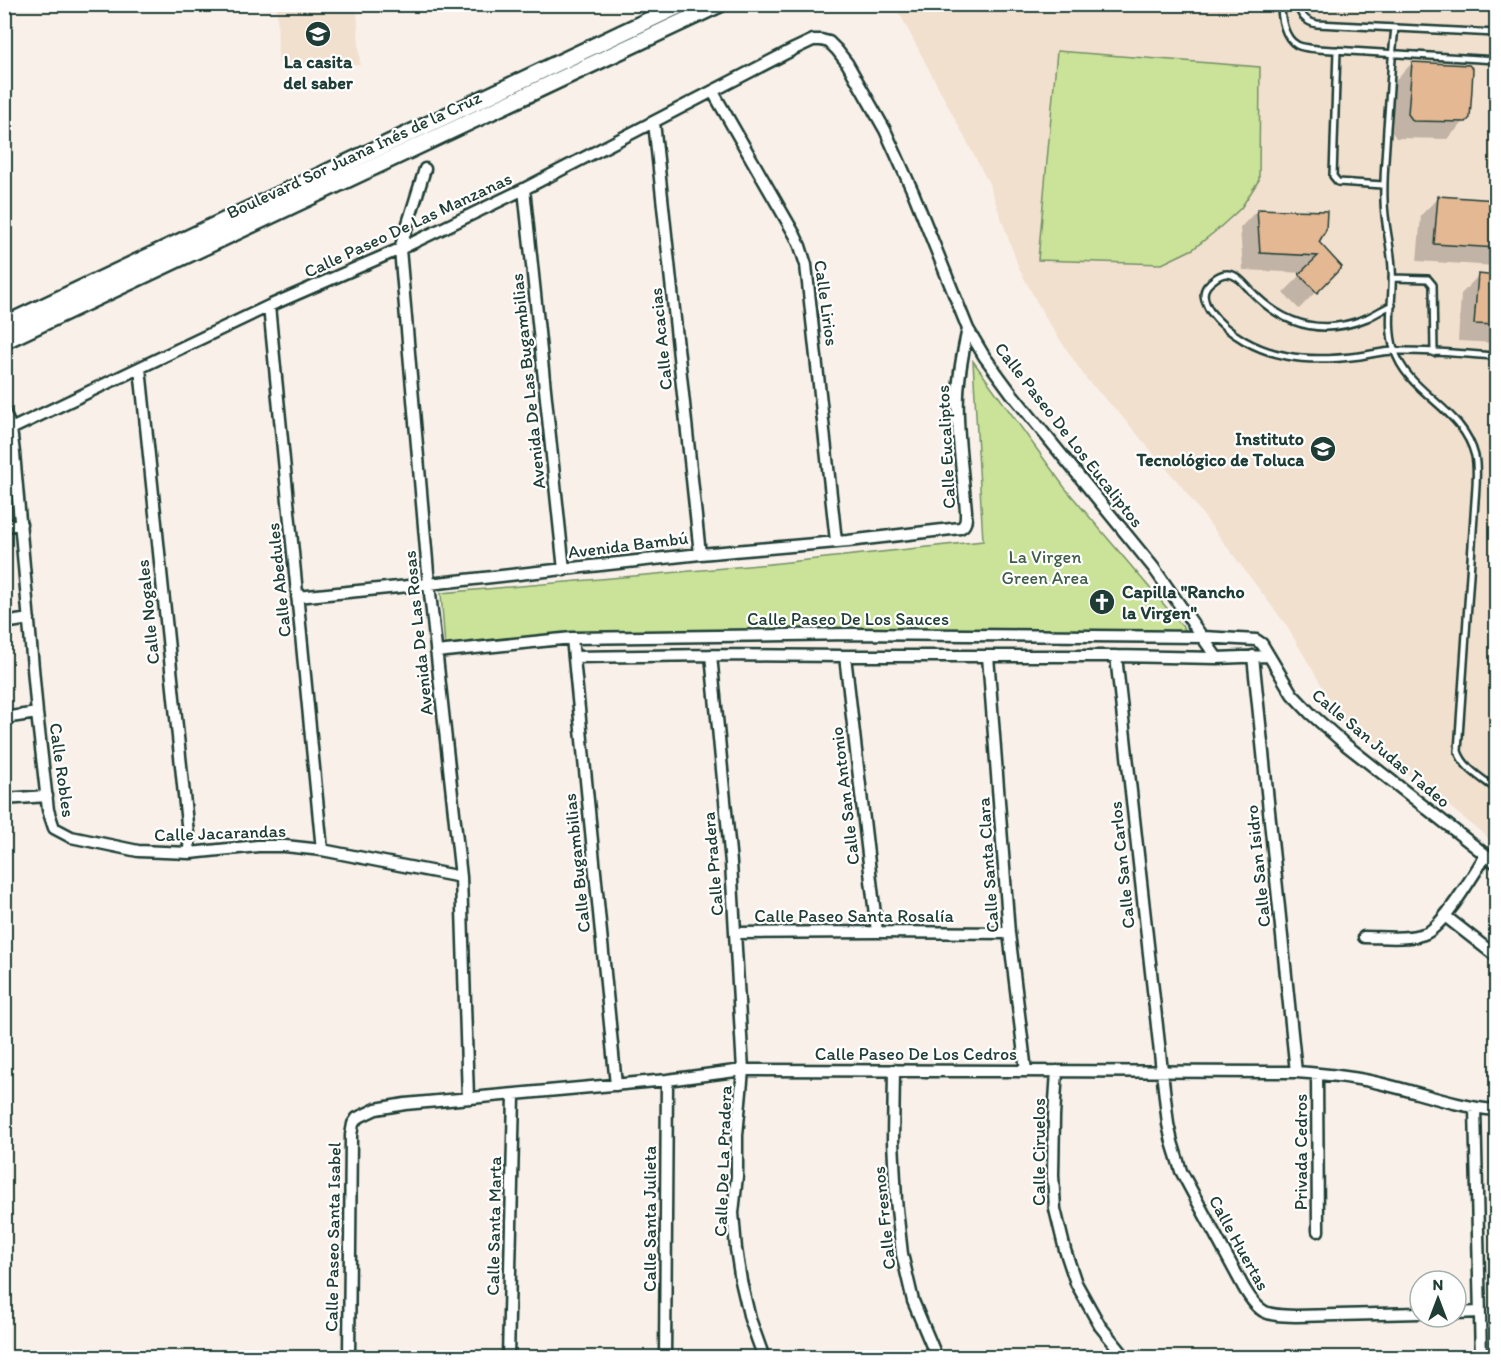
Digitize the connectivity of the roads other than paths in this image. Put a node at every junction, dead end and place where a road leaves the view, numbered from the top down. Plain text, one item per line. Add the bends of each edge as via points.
1 (684, 4) edge
2 (720, 4) edge
3 (1281, 4) edge
4 (1299, 4) edge
5 (1395, 28) junction
6 (1497, 33) edge
7 (813, 40) joint
8 (1337, 50) junction
9 (1392, 53) junction
10 (1497, 60) edge
11 (713, 92) junction
12 (654, 122) junction
13 (410, 142) junction
14 (425, 169) dead end
15 (1383, 185) junction
16 (524, 189) junction
17 (400, 249) junction
18 (1392, 278) junction
19 (1392, 305) junction
20 (269, 306) junction
21 (4, 325) edge
22 (968, 329) junction
23 (4, 341) edge
24 (1394, 351) junction
25 (1434, 353) junction
26 (1497, 356) edge
27 (140, 368) junction
28 (4, 411) edge
29 (11, 429) junction
30 (21, 524) junction
31 (4, 526) edge
32 (963, 527) joint
33 (836, 541) junction
34 (700, 554) junction
35 (564, 570) junction
36 (429, 584) junction
37 (297, 597) junction
38 (29, 619) junction
39 (4, 623) edge
40 (1203, 637) junction
41 (572, 638) junction
42 (1261, 642) joint
43 (436, 652) junction
44 (711, 655) junction
45 (988, 656) junction
46 (1116, 656) junction
47 (1253, 656) junction
48 (1268, 656) junction
49 (573, 657) junction
50 (845, 657) junction
51 (1217, 658) junction
52 (37, 713) junction
53 (4, 718) edge
54 (1497, 789) edge
55 (47, 796) junction
56 (4, 799) edge
57 (54, 828) joint
58 (322, 850) junction
59 (190, 853) junction
60 (1486, 855) junction
61 (1497, 863) edge
62 (461, 877) junction
63 (1445, 916) junction
64 (877, 932) junction
65 (736, 933) junction
66 (1009, 933) junction
67 (1364, 937) dead end
68 (1497, 956) edge
69 (743, 1070) junction
70 (894, 1070) junction
71 (1026, 1071) junction
72 (1057, 1071) junction
73 (1161, 1071) junction
74 (1296, 1072) junction
75 (1317, 1074) junction
76 (667, 1080) junction
77 (616, 1085) junction
78 (514, 1095) junction
79 (468, 1098) junction
80 (1475, 1108) junction
81 (1497, 1110) edge
82 (357, 1118) joint
83 (1318, 1231) dead end
84 (1468, 1312) edge
85 (1479, 1312) junction
86 (1408, 1313) edge
87 (349, 1358) edge
88 (508, 1358) edge
89 (665, 1358) edge
90 (764, 1358) edge
91 (937, 1358) edge
92 (1126, 1358) edge
93 (1481, 1358) edge

1 - 13 main road, Boulevard Sor Juana Inés de la Cruz
2 - 13 main road, Boulevard Sor Juana Inés de la Cruz
3 - 8 lane via 1282,21 1292,41 1308,48
4 - 5 lane via 1302,16 1310,22
5 - 6 lane
5 - 9 lane
7 - 11 street, Calle Paseo De Las Manzanas
7 - 22 street, Calle Paseo De Los Eucaliptos via 829,42 837,50 885,130
8 - 9 lane
8 - 15 lane via 1333,176 1338,182
9 - 10 lane
9 - 15 lane
11 - 12 street, Calle Paseo De Las Manzanas
11 - 33 street, Calle Lirios via 795,235 806,265
12 - 16 street, Calle Paseo De Las Manzanas
12 - 34 street, Calle Acacias
13 - 21 main road, Boulevard Sor Juana Inés de la Cruz
13 - 23 main road, Boulevard Sor Juana Inés de la Cruz
14 - 17 street, Avenida De Las Rosas
15 - 18 lane
16 - 17 street, Calle Paseo De Las Manzanas
16 - 35 street, Avenida De Las Bugambilias
17 - 20 street, Calle Paseo De Las Manzanas
17 - 36 street, Avenida De Las Rosas
18 - 19 lane
18 - 25 lane via 1428,279 1433,285
19 - 24 lane
19 - 24 lane via 1346,324 1300,324 1280,316 1236,276 1227,273 1206,287 1204,297 1217,320 1262,350 1307,359
20 - 27 street, Calle Paseo De Las Manzanas
20 - 37 street, Calle Abedules
22 - 32 street, Calle Eucaliptos via 958,395 966,511
22 - 40 street, Calle Paseo De Los Eucaliptos via 1012,394 1153,567
24 - 25 lane
24 - 54 lane via 1411,380 1461,426 1474,453 1475,501 1458,751 1464,763
25 - 26 lane
27 - 29 street, Calle Paseo De Las Manzanas
27 - 59 street, Calle Nogales
28 - 29 street, Calle Robles
29 - 30 street, Calle Robles
30 - 31 street
30 - 38 street, Calle Robles
32 - 33 street, Avenida Bambú
33 - 34 street, Avenida Bambú
34 - 35 street, Avenida Bambú
35 - 36 street, Avenida Bambú
36 - 37 street, Avenida Bambú
36 - 43 street, Avenida De Las Rosas
37 - 58 street, Calle Abedules
38 - 39 street
38 - 52 street, Calle Robles
40 - 41 street, Calle Paseo De Los Sauces via 851,634
40 - 42 street, Calle Paseo De Los Sauces
40 - 51 street, Calle Paseo De Los Eucaliptos
41 - 43 street, Calle Paseo De Los Sauces
41 - 49 street, Calle Bugambilias
42 - 48 street, Calle San Judas Tadeo
43 - 62 street, Avenida De Las Rosas
44 - 49 street, Calle Paseo De Los Sauces
44 - 50 street, Calle Paseo De Los Sauces
44 - 65 street, Calle Pradera
45 - 46 street, Calle Paseo De Los Sauces
45 - 50 street, Calle Paseo De Los Sauces
45 - 66 street, Calle Santa Clara
46 - 51 street, Calle Paseo De Los Sauces
46 - 73 street, Calle San Carlos
47 - 48 street, Calle Paseo De Los Sauces
47 - 51 street, Calle Paseo De Los Sauces
47 - 74 street, Calle San Isidro
48 - 60 street, Calle San Judas Tadeo via 1292,694 1311,714
49 - 77 street, Calle Bugambilias
50 - 64 street, Calle San Antonio
52 - 53 street
52 - 55 street, Calle Robles
55 - 56 street
55 - 57 street, Calle Robles
57 - 59 street, Calle Jacarandas via 71,837 126,849
58 - 59 street, Calle Jacarandas via 258,846
58 - 62 street, Calle Jacarandas
60 - 61 street, Calle San Judas Tadeo
60 - 63 street
62 - 79 street, Avenida De Las Rosas
63 - 67 street via 1424,934
63 - 68 street
64 - 65 street, Calle Paseo Santa Rosalía
64 - 66 street, Calle Paseo Santa Rosalía
65 - 69 street, Calle Pradera
66 - 71 street, Calle Santa Clara
69 - 70 street, Calle Paseo De Los Cedros
69 - 76 street, Calle Paseo De Los Cedros
69 - 90 street, Calle De La Pradera via 733,1213 741,1281
70 - 71 street, Calle Paseo De Los Cedros
70 - 91 street, Calle Fresnos via 893,1141 902,1254 913,1301
71 - 72 street, Calle Paseo De Los Cedros
72 - 73 street, Calle Paseo De Los Cedros
72 - 92 street, Calle Ciruelos via 1055,1209 1076,1282 1100,1326
73 - 74 street, Calle Paseo De Los Cedros
73 - 86 street, Calle Huertas via 1168,1124 1181,1171 1255,1306 1278,1315
74 - 75 street, Calle Paseo De Los Cedros
75 - 80 street, Calle Paseo De Los Cedros via 1382,1084
75 - 83 street, Privada Cedros
76 - 77 street, Calle Paseo De Los Cedros
76 - 89 street, Calle Santa Julieta
77 - 78 street, Calle Paseo De Los Cedros
78 - 79 street, Calle Paseo De Los Cedros
78 - 88 street, Calle Santa Marta
79 - 82 street, Calle Paseo De Los Cedros via 376,1109
80 - 81 street, Calle Paseo De Los Cedros
80 - 85 street
82 - 87 street, Calle Paseo Santa Isabel via 351,1135
84 - 85 street
85 - 93 street

